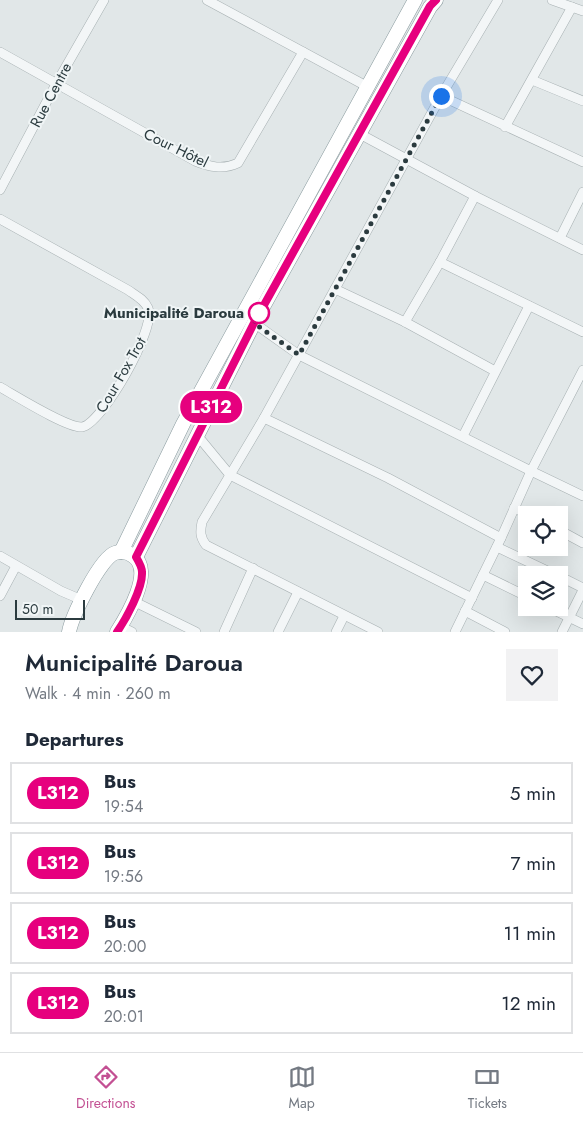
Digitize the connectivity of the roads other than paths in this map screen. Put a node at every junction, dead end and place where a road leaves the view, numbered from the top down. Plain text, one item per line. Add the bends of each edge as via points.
1 (104, 0) edge
2 (207, 0) edge
3 (415, 0) edge
4 (436, 0) edge
5 (498, 0) edge
6 (552, 0) edge
7 (572, 7) junction
8 (583, 12) edge
9 (0, 52) edge
10 (303, 52) junction
11 (532, 80) junction
12 (56, 84) junction
13 (368, 87) junction
14 (441, 96) junction
15 (583, 101) edge
16 (505, 127) junction
17 (358, 132) junction
18 (406, 160) junction
19 (583, 162) edge
20 (0, 190) edge
21 (583, 192) edge
22 (475, 196) junction
23 (0, 219) edge
24 (560, 238) junction
25 (583, 250) edge
26 (440, 262) junction
27 (335, 289) junction
28 (529, 306) junction
29 (404, 322) junction
30 (254, 323) junction
31 (583, 332) edge
32 (299, 355) junction
33 (495, 371) junction
34 (582, 374) edge
35 (0, 387) edge
36 (264, 418) junction
37 (198, 435) junction
38 (463, 436) junction
39 (531, 472) junction
40 (230, 475) junction
41 (583, 496) edge
42 (514, 508) junction
43 (518, 510) edge
44 (568, 535) edge
45 (499, 542) junction
46 (583, 543) edge
47 (121, 552) junction
48 (0, 556) edge
49 (136, 557) junction
50 (16, 566) junction
51 (540, 566) edge
52 (253, 568) junction
53 (483, 575) junction
54 (568, 582) edge
55 (583, 589) edge
56 (298, 592) junction
57 (518, 592) edge
58 (0, 596) edge
59 (472, 598) junction
60 (82, 600) junction
61 (133, 601) junction
62 (465, 611) junction
63 (344, 616) junction
64 (569, 617) junction
65 (583, 624) edge
66 (123, 630) edge
67 (69, 632) edge
68 (196, 632) edge
69 (224, 632) edge
70 (278, 632) edge
71 (336, 632) edge
72 (378, 632) edge
73 (455, 632) edge
74 (504, 632) edge
75 (562, 632) edge

1 - 12 street, Rue Centre
2 - 10 street
3 - 13 highway
4 - 17 highway
5 - 14 street
6 - 7 street
7 - 8 street
7 - 11 street
9 - 12 street, Cour Hôtel
10 - 12 street, Cour Hôtel via 238,162 228,167 194,161
10 - 13 street
11 - 15 street
11 - 16 street
12 - 20 street, Rue Centre
13 - 47 highway via 183,424
14 - 16 street
14 - 18 street
16 - 19 street
17 - 18 street
17 - 30 highway
18 - 22 street
18 - 27 street
21 - 24 street
22 - 24 street
22 - 26 street
23 - 35 street, Cour Fox Trot via 128,290 149,309 147,330 137,353 88,425 72,426
24 - 25 street
26 - 28 street
26 - 29 street
27 - 29 street
27 - 32 street
28 - 31 street
28 - 33 street
29 - 33 street
30 - 32 street
30 - 37 highway
32 - 36 street
32 - 38 street
33 - 38 street
34 - 39 street
36 - 40 street
36 - 45 street via 388,478
37 - 40 street
37 - 49 highway
38 - 39 street
39 - 41 street
39 - 42 street
40 - 52 street via 202,522 200,533 206,545
40 - 59 street
42 - 43 street
42 - 45 street
44 - 46 street
45 - 51 street
45 - 53 street
47 - 49 highway
47 - 60 highway via 108,557
48 - 50 street
49 - 61 highway via 142,581
50 - 58 street
50 - 60 street
52 - 56 street
52 - 69 street
53 - 57 street
53 - 59 street
54 - 55 street
55 - 64 street
56 - 63 street
56 - 70 street
59 - 62 street
60 - 67 highway
61 - 66 highway
61 - 68 street
62 - 73 street
62 - 74 street
63 - 71 street
63 - 72 street
64 - 65 street
64 - 75 street

